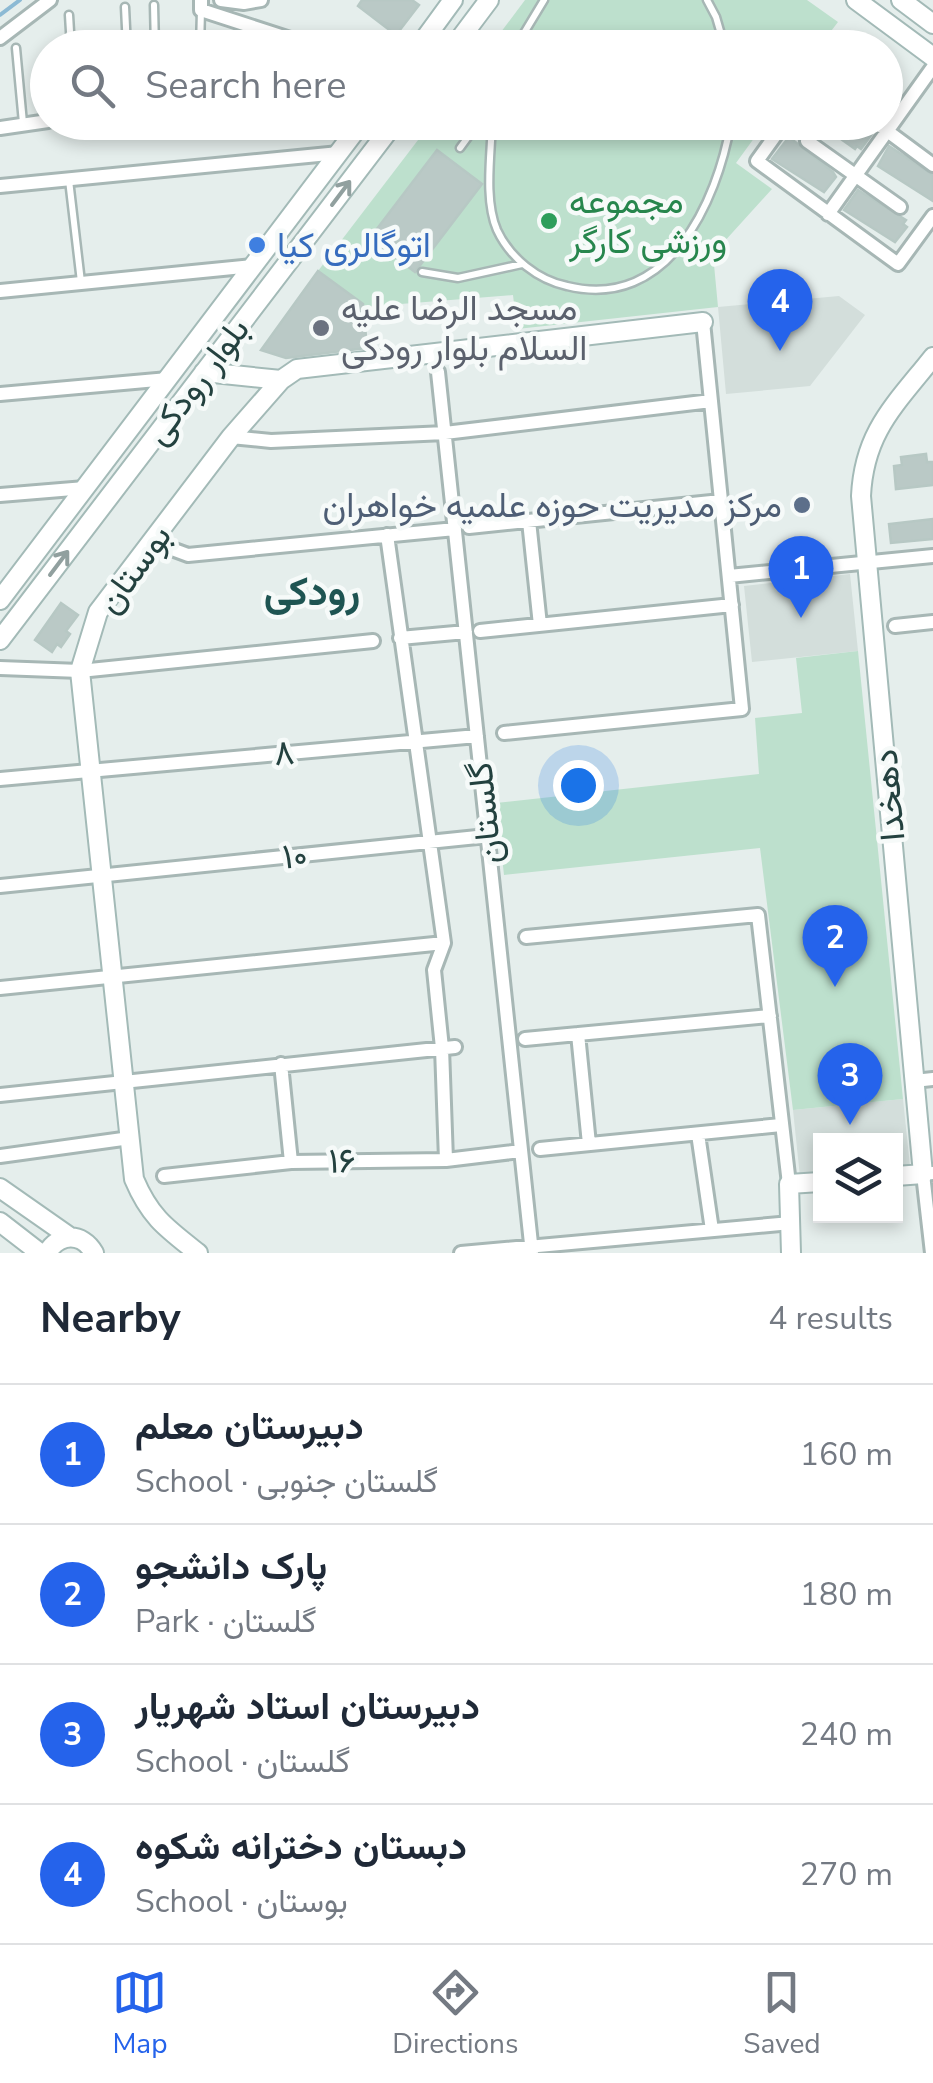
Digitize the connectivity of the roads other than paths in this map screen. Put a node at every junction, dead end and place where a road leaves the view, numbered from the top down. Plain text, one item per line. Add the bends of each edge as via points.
1 (50, 0) edge
2 (221, 0) edge
3 (261, 0) edge
4 (453, 0) edge
5 (489, 0) edge
6 (544, 0) edge
7 (707, 0) edge
8 (856, 0) edge
9 (901, 0) edge
10 (154, 5) dead end
11 (201, 5) edge
12 (124, 7) dead end
13 (69, 15) dead end
14 (933, 24) edge
15 (69, 30) edge
16 (126, 30) edge
17 (155, 30) edge
18 (200, 30) edge
19 (269, 30) edge
20 (431, 30) edge
21 (466, 30) edge
22 (525, 30) edge
23 (720, 30) edge
24 (896, 30) edge
25 (903, 35) edge
26 (0, 38) edge
27 (16, 48) dead end
28 (933, 58) edge
29 (933, 67) edge
30 (903, 101) edge
31 (30, 122) edge
32 (23, 123) junction
33 (0, 128) edge
34 (349, 140) edge
35 (381, 140) edge
36 (466, 140) edge
37 (492, 140) edge
38 (727, 140) edge
39 (772, 140) edge
40 (874, 140) edge
41 (900, 140) edge
42 (807, 141) dead end
43 (460, 148) dead end
44 (339, 153) junction
45 (933, 165) edge
46 (855, 175) junction
47 (69, 179) junction
48 (0, 186) edge
49 (900, 207) dead end
50 (828, 214) junction
51 (933, 216) edge
52 (522, 264) junction
53 (253, 266) junction
54 (422, 272) dead end
55 (81, 283) junction
56 (0, 291) edge
57 (703, 322) joint
58 (933, 357) edge
59 (204, 372) junction
60 (438, 372) dead end
61 (168, 379) junction
62 (281, 380) junction
63 (0, 394) edge
64 (711, 401) junction
65 (445, 432) junction
66 (231, 437) junction
67 (85, 488) junction
68 (0, 495) edge
69 (721, 501) junction
70 (529, 521) junction
71 (462, 528) junction
72 (387, 535) junction
73 (154, 542) junction
74 (933, 556) edge
75 (869, 563) junction
76 (729, 576) junction
77 (0, 600) edge
78 (732, 605) junction
79 (933, 622) edge
80 (540, 625) junction
81 (895, 626) dead end
82 (473, 632) junction
83 (400, 638) junction
84 (0, 640) edge
85 (372, 641) dead end
86 (0, 668) edge
87 (80, 670) junction
88 (504, 734) dead end
89 (477, 736) junction
90 (414, 742) junction
91 (91, 770) junction
92 (0, 779) edge
93 (488, 836) junction
94 (432, 843) junction
95 (102, 875) junction
96 (0, 886) edge
97 (526, 936) dead end
98 (444, 944) junction
99 (113, 978) junction
100 (0, 988) edge
101 (770, 1016) junction
102 (578, 1034) junction
103 (525, 1039) dead end
104 (448, 1048) junction
105 (281, 1064) junction
106 (924, 1080) edge
107 (124, 1081) junction
108 (0, 1095) edge
109 (781, 1125) junction
110 (698, 1134) junction
111 (130, 1138) junction
112 (589, 1144) junction
113 (540, 1149) dead end
114 (521, 1151) junction
115 (0, 1156) edge
116 (446, 1160) junction
117 (291, 1162) junction
118 (928, 1174) edge
119 (164, 1176) dead end
120 (903, 1176) edge
121 (813, 1182) edge
122 (789, 1184) junction
123 (0, 1188) edge
124 (41, 1216) junction
125 (0, 1222) edge
126 (791, 1223) junction
127 (712, 1230) junction
128 (70, 1237) junction
129 (22, 1238) junction
130 (531, 1249) edge
131 (43, 1253) edge
132 (94, 1253) edge
133 (198, 1253) edge
134 (462, 1253) edge
135 (790, 1253) edge
136 (932, 1253) edge

1 - 26 street
2 - 3 street
4 - 20 street
5 - 21 street
6 - 22 lane
7 - 23 lane
8 - 24 street
9 - 14 street
10 - 17 lane
11 - 18 lane
11 - 19 street
12 - 16 lane
13 - 15 lane
25 - 28 street
27 - 32 lane
29 - 30 street
31 - 32 street
32 - 33 street
34 - 44 street, بلوار رودکی
59 -> 35 street, بلوار رودکی
36 - 43 lane
37 - 52 lane via 497,230
38 - 52 lane via 694,229 667,261 630,284 586,291 552,283
39 - 50 street via 756,162
40 - 46 street
41 - 45 street
42 - 46 street
44 - 47 street
44 - 53 street, بلوار رودکی
46 - 49 street
46 - 50 street
47 - 48 street
47 - 55 lane
50 - 51 street via 898,264
52 - 54 lane via 458,278
53 - 55 street
53 - 61 street, بلوار رودکی
55 - 56 street
57 - 62 street via 297,369
57 - 64 street
58 - 75 street, دهخدا via 888,413 863,466
59 - 62 street
84 -> 59 street, بلوار رودکی
60 - 65 street, گلستان
61 - 63 street
61 - 67 street, بلوار رودکی
62 - 66 street, بوستان
64 - 65 street
64 - 69 street
65 - 66 street
65 - 71 street, گلستان
66 - 73 street, بوستان
67 - 68 street
67 - 77 street, بلوار رودکی
69 - 70 street
69 - 76 street
70 - 71 street
70 - 80 street
71 - 72 street
71 - 82 street, گلستان
72 - 73 street via 188,555
72 - 83 street
73 - 87 street, بوستان via 98,612
74 - 75 street
75 - 76 street
75 - 106 street, دهخدا
76 - 78 street
78 - 80 street
78 - 88 street via 742,709
79 - 81 street
80 - 82 street
82 - 83 street
82 - 89 street, گلستان
83 - 90 street
85 - 87 street
86 - 87 street
87 - 91 street, بوستان
89 - 90 street, ۸
89 - 93 street, گلستان
90 - 91 street, ۸
90 - 94 street
91 - 92 street, ۸
91 - 95 street, بوستان
93 - 94 street, ۱۰
93 - 114 street, گلستان
94 - 95 street, ۱۰
94 - 98 street
95 - 96 street, ۱۰
95 - 99 street, بوستان
97 - 101 street via 758,914
98 - 99 street
98 - 104 street via 434,970
99 - 100 street
99 - 107 street, بوستان
101 - 102 street
101 - 109 street
102 - 103 street
102 - 112 street
104 - 105 street
104 - 116 street
105 - 107 street
105 - 117 street
106 - 118 street, دهخدا
107 - 108 street
107 - 111 street, بوستان
109 - 110 street
109 - 122 street
110 - 112 street
110 - 127 street
111 - 115 street
111 - 133 street, بوستان via 144,1202
112 - 113 street
114 - 116 street, ۱۶
114 - 130 street, گلستان
116 - 117 street, ۱۶
117 - 119 street, ۱۶
118 - 120 street
118 - 136 street, دهخدا
121 - 122 street
122 - 126 street
123 - 124 street
124 - 128 street
124 - 129 street via 44,1233
125 - 129 street
126 - 127 street
126 - 135 street
127 - 130 street
128 - 131 street
128 - 132 street
129 - 131 street
130 - 134 street

